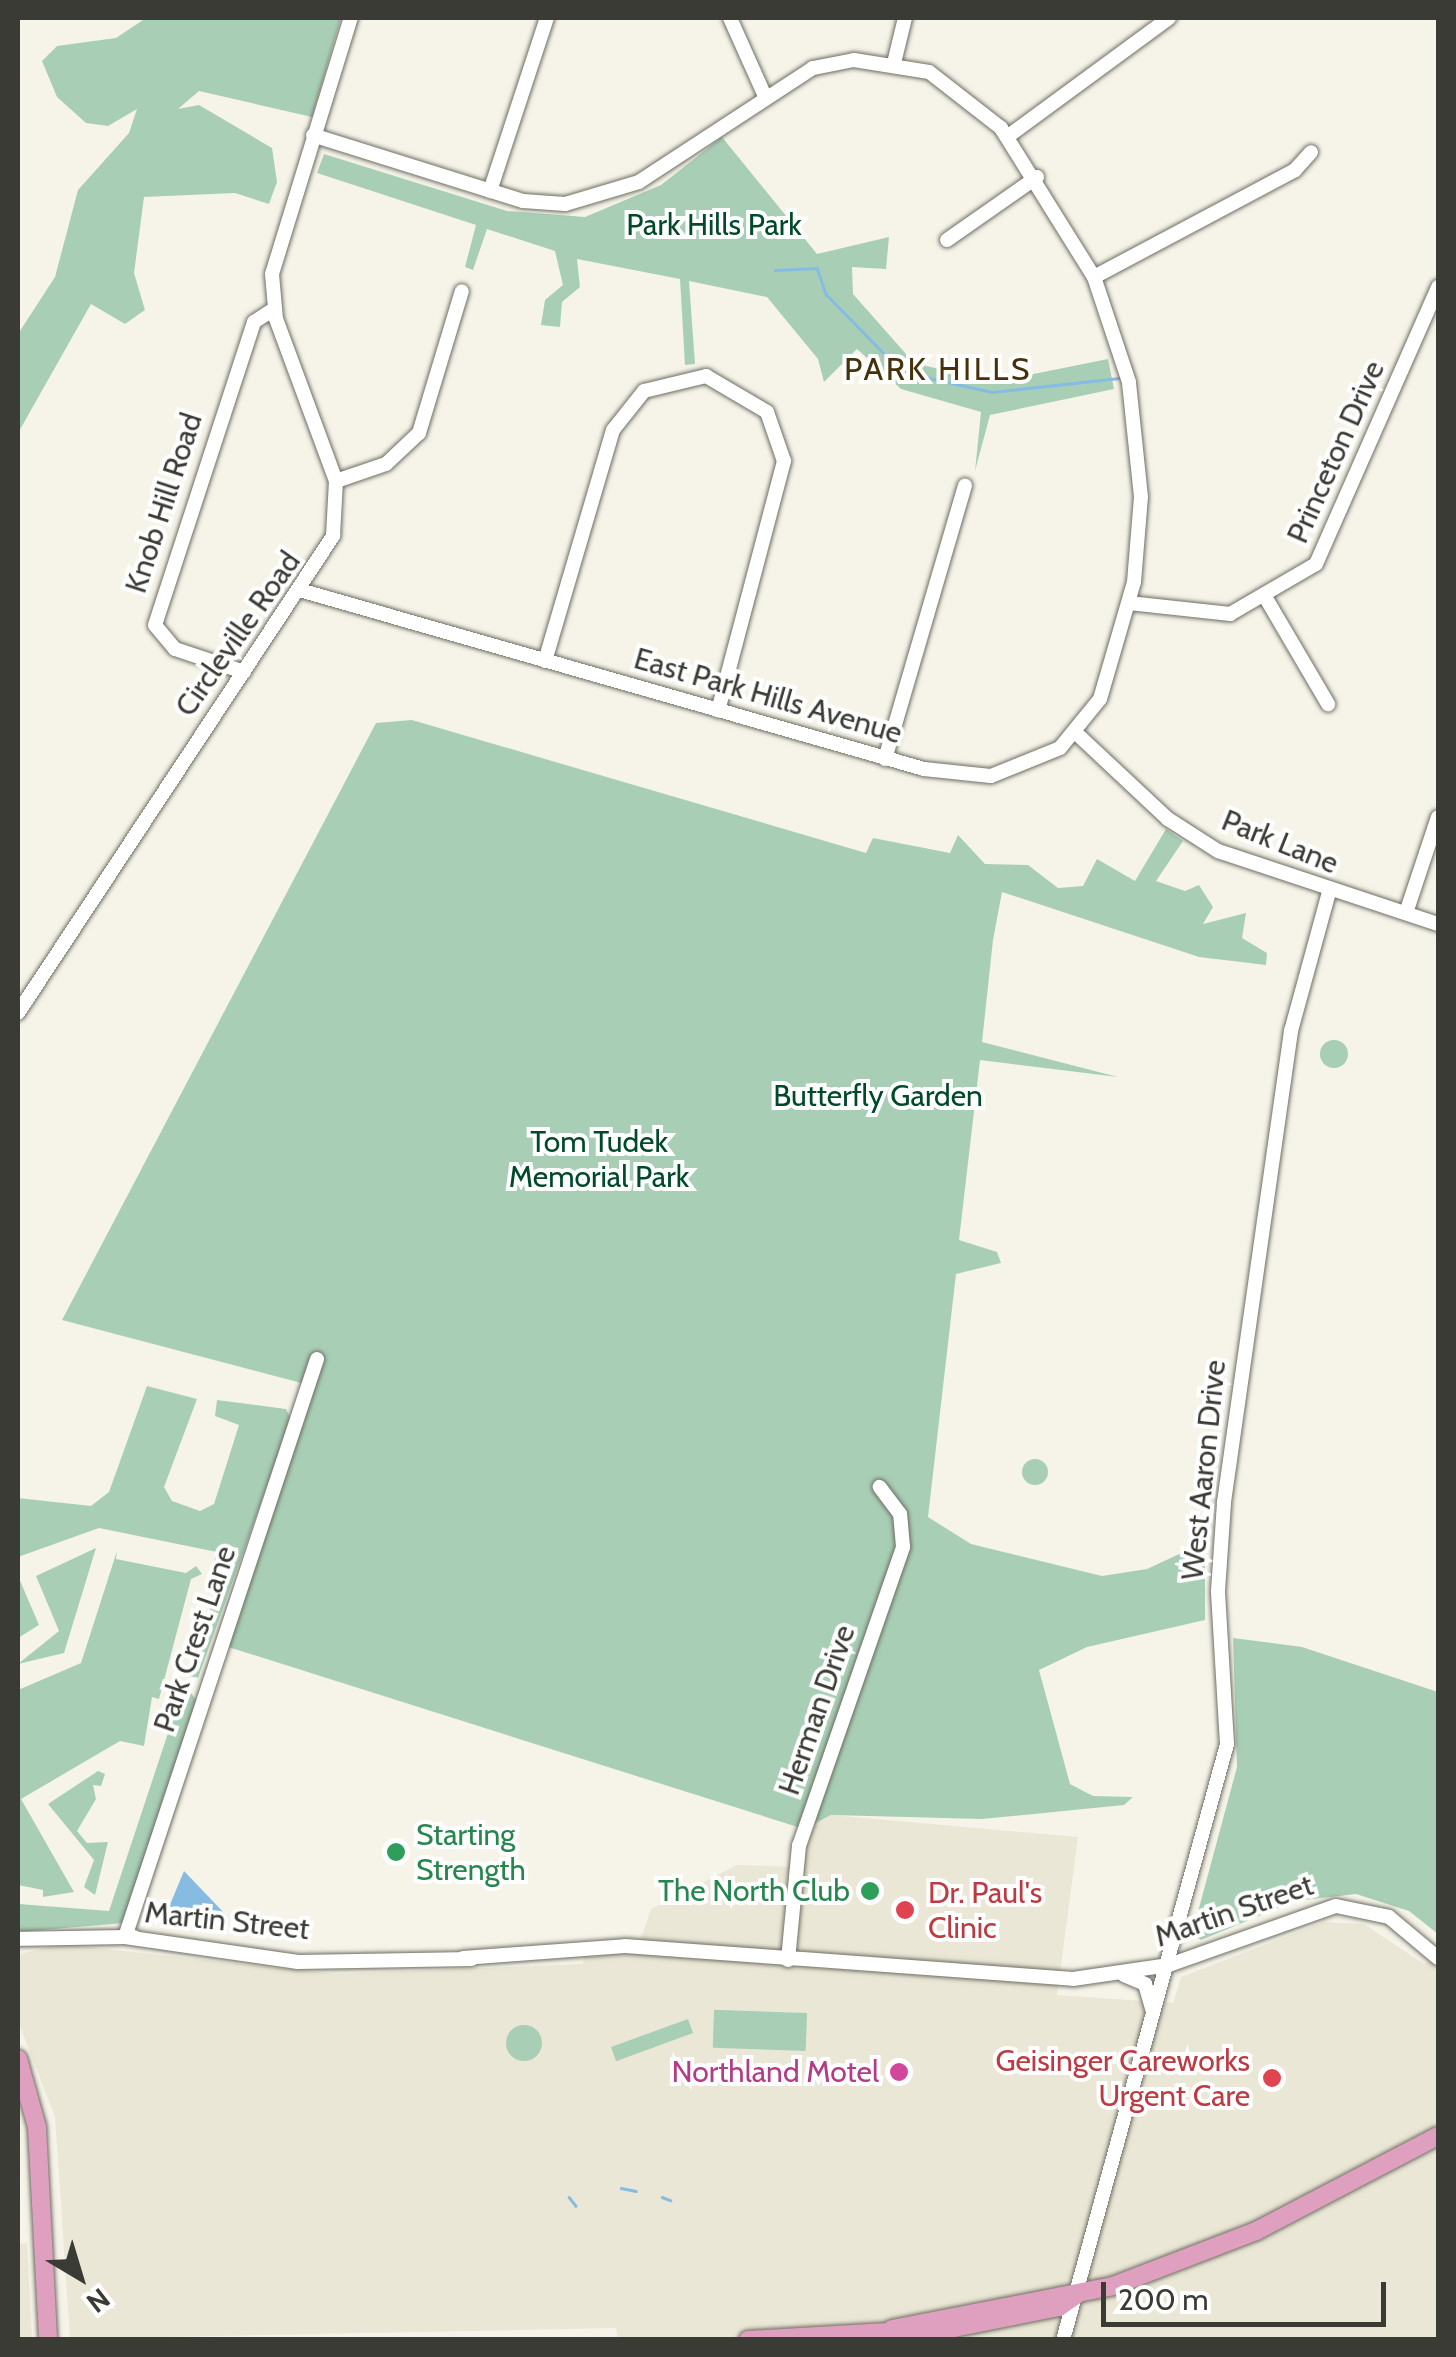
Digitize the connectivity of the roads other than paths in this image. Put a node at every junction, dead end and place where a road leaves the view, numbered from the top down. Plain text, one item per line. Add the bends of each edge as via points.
1 (351, 18) edge
2 (547, 18) edge
3 (730, 18) edge
4 (905, 18) edge
5 (1169, 18) edge
6 (894, 63) junction
7 (764, 94) junction
8 (313, 135) junction
9 (1007, 136) junction
10 (1311, 152) dead end
11 (1037, 177) junction
12 (490, 191) junction
13 (946, 240) dead end
14 (1094, 277) junction
15 (1438, 287) edge
16 (462, 292) dead end
17 (274, 309) junction
18 (336, 481) junction
19 (965, 486) dead end
20 (303, 591) junction
21 (1267, 600) junction
22 (1129, 603) junction
23 (546, 661) junction
24 (244, 672) junction
25 (1328, 704) dead end
26 (718, 710) junction
27 (1076, 733) junction
28 (886, 758) junction
29 (1438, 817) edge
30 (1329, 892) junction
31 (1406, 913) junction
32 (1438, 924) edge
33 (18, 1013) edge
34 (317, 1358) dead end
35 (880, 1487) dead end
36 (1182, 1919) junction
37 (126, 1937) junction
38 (18, 1940) edge
39 (1216, 1949) junction
40 (1438, 1958) edge
41 (788, 1960) junction
42 (1169, 1965) junction
43 (1118, 1974) junction
44 (1154, 2021) junction
45 (18, 2059) edge
46 (1438, 2136) edge
47 (1080, 2293) junction
48 (48, 2340) edge
49 (748, 2340) edge
50 (1064, 2340) edge

1 - 8 street, Circleville Road
2 - 12 street
3 - 7 street
4 - 6 street
5 - 9 street
6 - 7 street via 836,63
6 - 9 street, East Park Hills Avenue via 965,94
7 - 12 street via 655,173 602,198 544,204
8 - 12 street
8 - 17 street, Circleville Road via 276,246
9 - 11 street, East Park Hills Avenue
10 - 14 street
11 - 13 street
11 - 14 street, East Park Hills Avenue
14 - 22 street, East Park Hills Avenue via 1134,413 1141,497
15 - 21 street, Princeton Drive via 1325,554
16 - 18 street via 419,433 386,464
17 - 18 street, Circleville Road
17 - 24 street, Knob Hill Road via 254,322 155,625 175,649
18 - 20 street, Circleville Road via 333,536
19 - 28 street
20 - 23 street, East Park Hills Avenue
20 - 24 street, Circleville Road
21 - 22 street, Princeton Drive via 1206,616
21 - 25 street
22 - 27 street, East Park Hills Avenue via 1108,679
23 - 26 street, East Park Hills Avenue
23 - 26 street via 622,416 644,391 676,378 724,382 767,412 784,461
24 - 33 street, Circleville Road
26 - 28 street, East Park Hills Avenue
27 - 28 street, East Park Hills Avenue via 1037,762 991,776
27 - 30 street, Park Lane via 1184,830
29 - 31 street
30 - 31 street, Park Lane
30 - 36 street, West Aaron Drive via 1290,1031 1260,1227 1218,1554 1228,1744
31 - 32 street, Park Lane
34 - 37 street, Park Crest Lane
35 - 41 street, Herman Drive via 900,1514 903,1546 799,1846
36 - 39 street via 1190,1942
36 - 42 street, West Aaron Drive
37 - 38 street, Martin Street
37 - 41 street, Martin Street via 324,1959 646,1949
39 - 40 street, Martin Street via 1336,1906 1389,1917
39 - 42 street, Martin Street
41 - 43 street, Martin Street via 972,1974
42 - 43 street, Martin Street
42 - 44 street, West Aaron Drive
43 - 44 street via 1145,1984
44 - 47 street, West Aaron Drive
45 - 48 main road via 37,2127
46 - 47 main road via 1256,2231
47 - 49 main road via 1002,2320
47 - 50 street, West Aaron Drive

